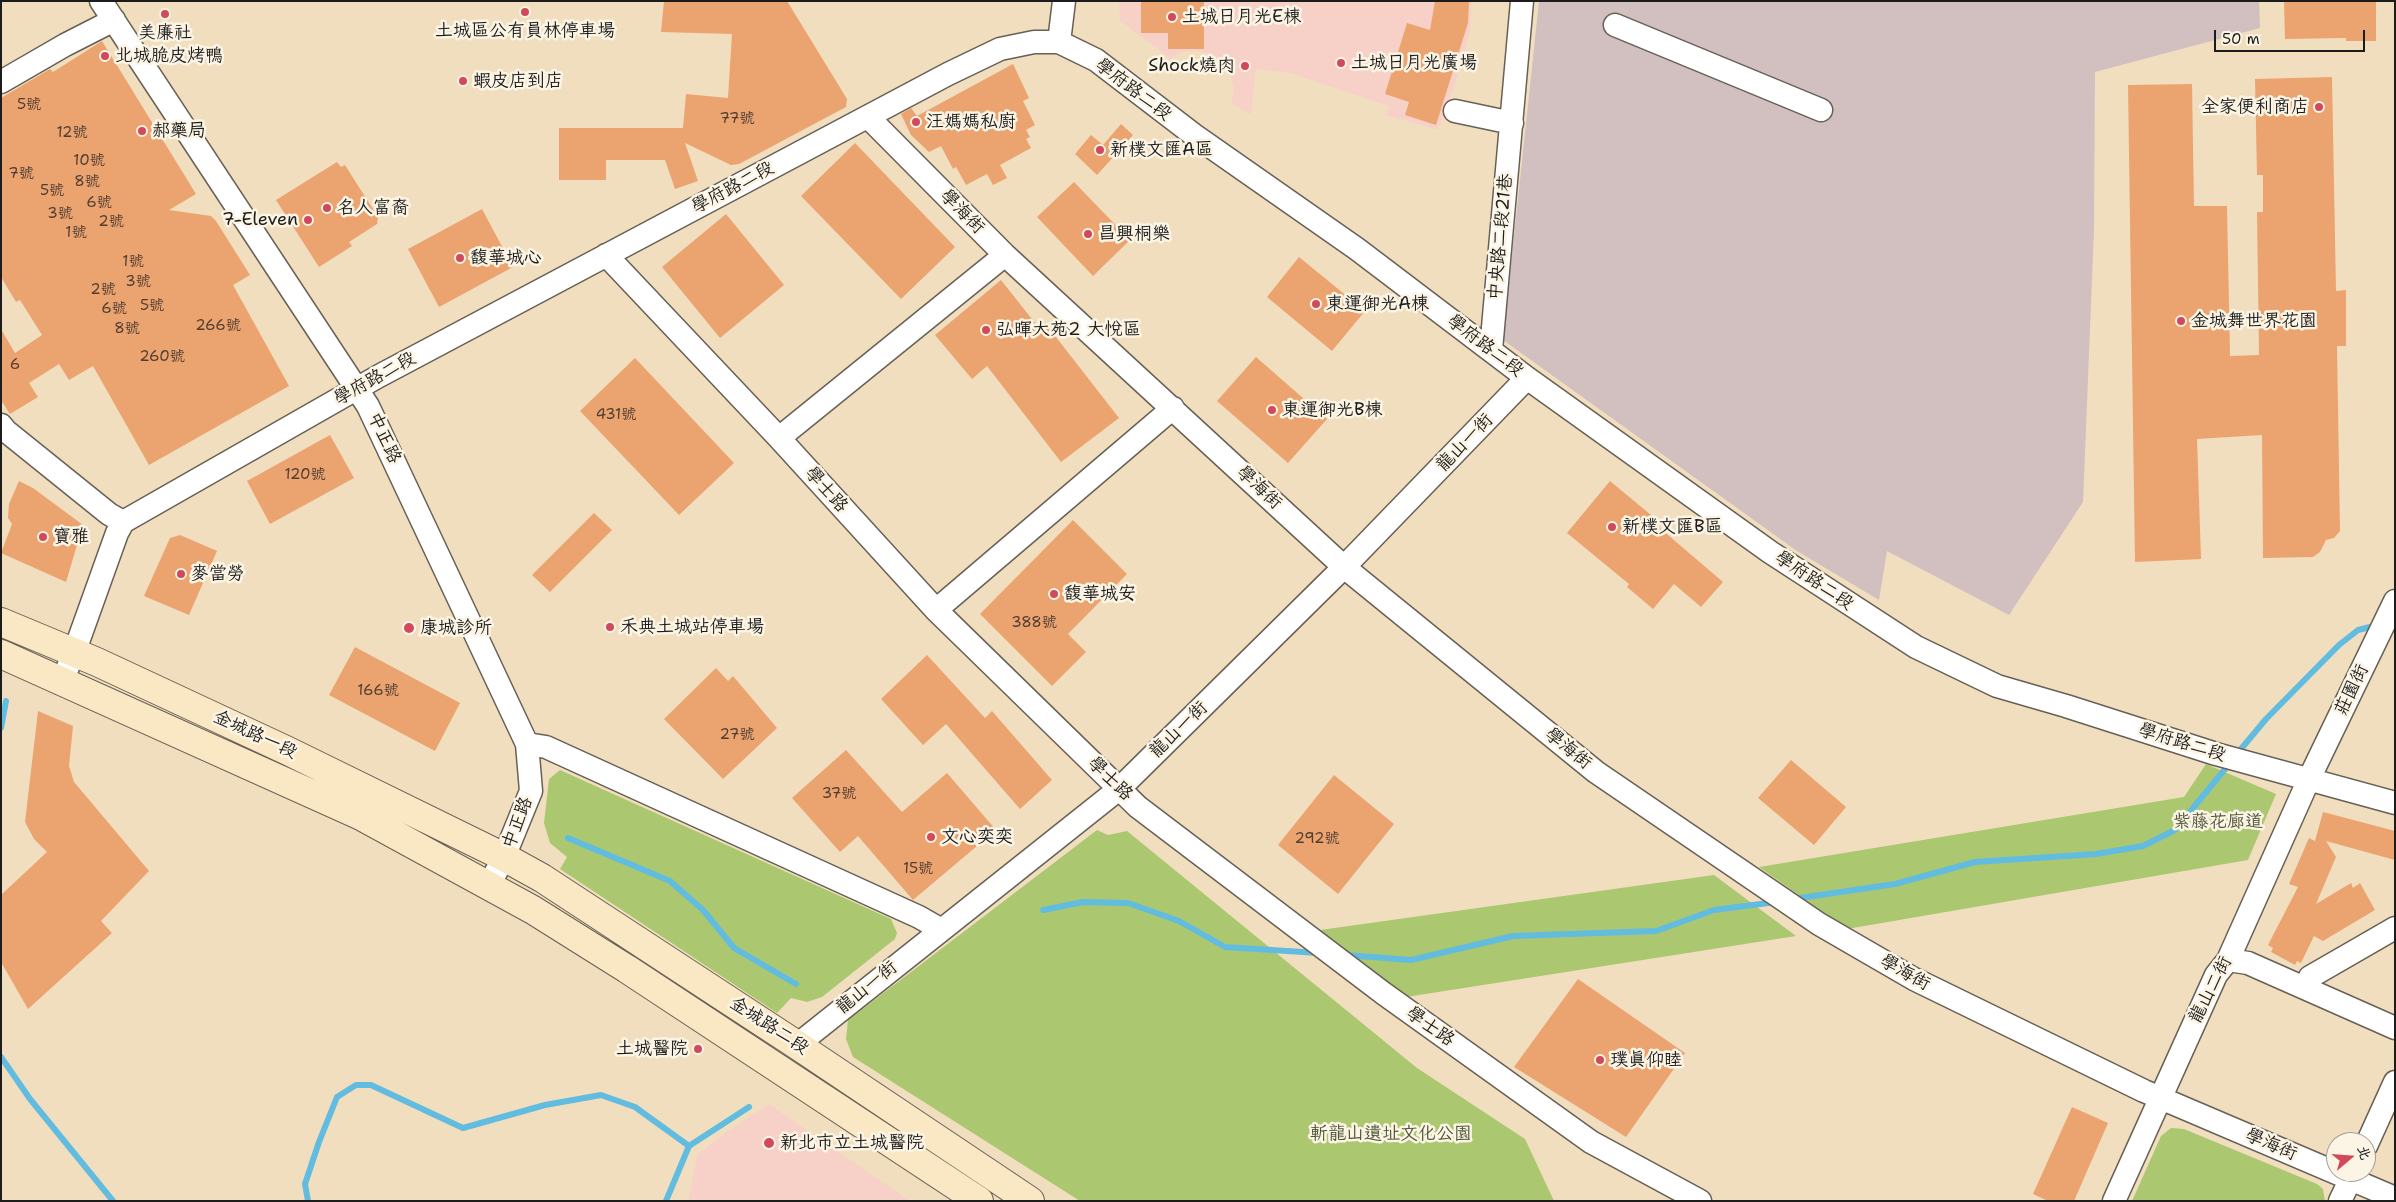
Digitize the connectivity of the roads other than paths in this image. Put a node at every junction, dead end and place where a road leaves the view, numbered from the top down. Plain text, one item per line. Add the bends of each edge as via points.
1 (101, 1) edge
2 (1064, 1) edge
3 (1522, 1) edge
4 (114, 20) junction
5 (1614, 25) dead end
6 (1059, 42) junction
7 (1, 82) edge
8 (1821, 110) dead end
9 (1455, 111) dead end
10 (868, 117) junction
11 (1512, 123) junction
12 (606, 255) junction
13 (1005, 255) junction
14 (1491, 350) junction
15 (1527, 378) junction
16 (357, 389) junction
17 (1173, 408) junction
18 (1, 425) edge
19 (779, 438) junction
20 (123, 522) junction
21 (1344, 567) junction
22 (2395, 601) edge
23 (936, 610) junction
24 (1, 622) edge
25 (74, 653) junction
26 (1, 654) edge
27 (62, 681) junction
28 (528, 744) junction
29 (2309, 779) junction
30 (1118, 789) junction
31 (2395, 803) edge
32 (504, 857) junction
33 (488, 887) junction
34 (2395, 928) edge
35 (940, 930) junction
36 (2228, 960) junction
37 (2310, 977) dead end
38 (2395, 1028) edge
39 (797, 1045) junction
40 (2395, 1082) edge
41 (2161, 1098) junction
42 (2372, 1132) edge
43 (2326, 1165) edge
44 (2349, 1182) edge
45 (2364, 1182) edge
46 (2395, 1198) edge
47 (979, 1201) edge
48 (1030, 1201) edge
49 (1700, 1201) edge
50 (2114, 1201) edge
51 (2340, 1201) edge

1 - 4 street, 中正路
2 - 6 street
3 - 11 street, 中央路二段21巷
4 - 7 street
4 - 16 street, 中正路
5 - 8 street
6 - 10 street, 學府路二段 via 1034,42 1000,49
6 - 14 street, 學府路二段 via 1096,60
9 - 11 street
10 - 12 street, 學府路二段
10 - 13 street, 學海街
11 - 14 street, 中央路二段21巷
12 - 16 street, 學府路二段
12 - 19 street, 學士路
13 - 17 street, 學海街
13 - 19 street
14 - 15 street, 學府路二段
15 - 21 street, 龍山一街
15 - 29 street, 學府路二段 via 1770,552 1916,647 1997,686 2206,751
16 - 20 street, 學府路二段
16 - 28 street, 中正路 via 368,406
17 - 21 street, 學海街
17 - 23 street
18 - 20 street
19 - 23 street, 學士路
20 - 25 street via 116,533
21 - 30 street, 龍山一街
21 - 41 street, 學海街 via 1596,772 1819,924 1914,979
22 - 29 street, 莊園街
23 - 30 street, 學士路
24 - 25 main road, 金城路一段
25 - 27 street
25 - 32 main road, 金城路一段 via 288,751
26 - 27 main road, 金城路一段
27 - 33 main road, 金城路一段 via 361,816
28 - 32 street, 中正路 via 531,792
28 - 35 street via 546,747 918,917
29 - 31 street, 學府路二段
29 - 36 street, 龍山二街
30 - 35 street, 龍山一街
30 - 49 street, 學士路 via 1383,993 1583,1136
32 - 33 street, 中正路
32 - 39 main road, 金城路二段 via 542,878
33 - 47 main road, 金城路二段 via 533,910 627,969
34 - 37 street
35 - 39 street, 龍山一街
36 - 38 street via 2248,964
36 - 41 street, 龍山二街 via 2216,975
39 - 48 main road, 金城路二段
40 - 42 street
41 - 43 street, 學海街
41 - 50 street, 龍山二街
44 - 51 street
45 - 46 street, 學海街

